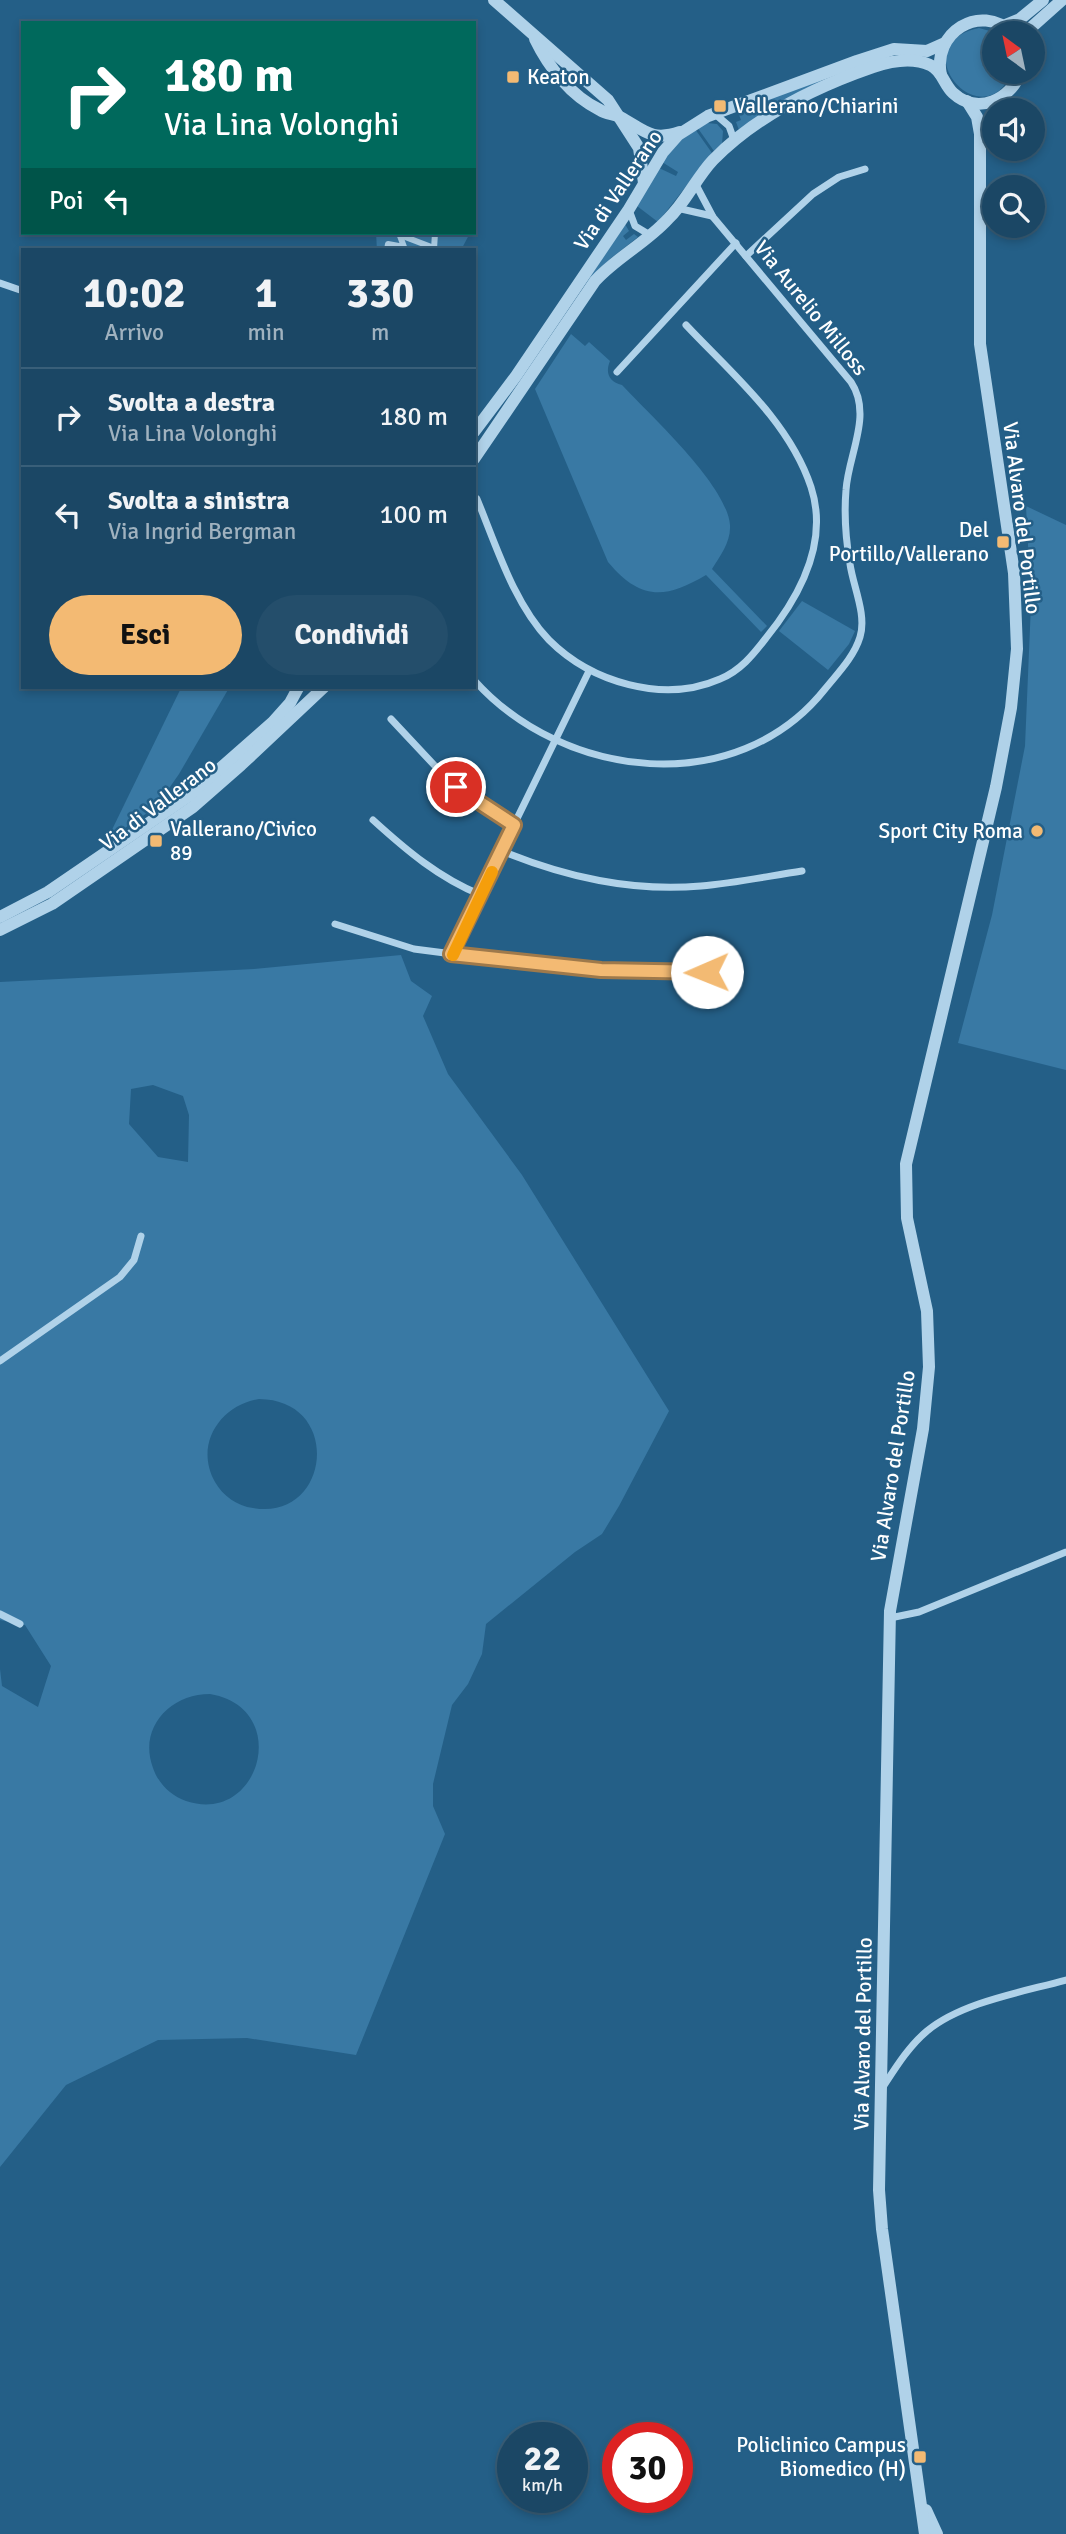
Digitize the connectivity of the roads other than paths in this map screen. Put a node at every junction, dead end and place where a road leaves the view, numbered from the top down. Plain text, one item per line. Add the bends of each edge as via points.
1 (494, 0) edge
2 (1043, 0) edge
3 (1062, 0) edge
4 (985, 21) edge
5 (1018, 21) edge
6 (1038, 21) edge
7 (945, 43) junction
8 (941, 75) junction
9 (1015, 84) edge
10 (999, 98) edge
11 (967, 101) junction
12 (982, 103) edge
13 (714, 113) junction
14 (619, 117) junction
15 (982, 127) edge
16 (684, 131) junction
17 (980, 134) junction
18 (734, 141) junction
19 (865, 169) dead end
20 (644, 183) junction
21 (695, 183) junction
22 (677, 208) junction
23 (629, 209) junction
24 (713, 217) junction
25 (400, 235) edge
26 (402, 235) edge
27 (650, 235) junction
28 (736, 243) junction
29 (387, 248) edge
30 (431, 248) edge
31 (746, 256) junction
32 (0, 284) edge
33 (21, 290) edge
34 (686, 325) dead end
35 (617, 372) dead end
36 (476, 429) edge
37 (476, 456) edge
38 (477, 499) dead end
39 (589, 671) junction
40 (476, 682) edge
41 (297, 689) edge
42 (322, 689) edge
43 (391, 719) dead end
44 (556, 740) junction
45 (373, 820) dead end
46 (514, 825) junction
47 (502, 851) junction
48 (802, 871) dead end
49 (481, 895) junction
50 (0, 917) edge
51 (335, 924) dead end
52 (0, 930) edge
53 (451, 954) junction
54 (735, 970) dead end
55 (141, 1236) dead end
56 (0, 1361) edge
57 (1066, 1552) edge
58 (0, 1614) edge
59 (890, 1619) junction
60 (20, 1624) dead end
61 (1066, 1980) edge
62 (883, 2087) junction
63 (918, 2483) junction
64 (925, 2534) edge
65 (937, 2534) edge

1 - 14 street via 608,100
2 - 5 street, Via di Vallerano
3 - 6 street
4 - 7 street, Via di Vallerano via 969,22 953,31
7 - 8 street
7 - 13 street, Via di Vallerano via 927,51 900,48 885,52
8 - 11 street, Via di Vallerano via 954,94
8 - 18 street, Via di Vallerano via 933,66 916,62 880,65 800,97
9 - 10 street
11 - 12 street
11 - 17 street, Via Alvaro del Portillo
13 - 16 street, Via di Vallerano
13 - 18 street via 729,126
14 - 16 street via 654,136
14 - 20 street via 639,148
15 - 17 street, Via Alvaro del Portillo
16 - 20 street, Via di Vallerano via 666,148
17 - 59 street, Via Alvaro del Portillo via 980,332 1014,573 1016,663 1009,724 985,839 906,1164 906,1217 927,1311 929,1367 923,1429
18 - 21 street, Via di Vallerano
19 - 31 street via 839,177 813,194
20 - 23 street, Via di Vallerano
21 - 22 street, Via di Vallerano
21 - 24 street, Via Aurelio Milloss
22 - 24 street
22 - 27 street, Via di Vallerano
23 - 27 street via 635,226
23 - 36 street, Via di Vallerano
24 - 28 street, Via Aurelio Milloss
25 - 29 street via 404,247 388,244
26 - 30 street
27 - 37 street, Via di Vallerano via 590,288
28 - 31 street, Via Aurelio Milloss
28 - 35 street
31 - 44 street, Via Aurelio Milloss via 858,395 860,418 845,492 849,556 862,624 858,643 797,719 740,752 683,764 646,764 601,756
32 - 33 street
34 - 39 street via 771,415 791,443 814,502 808,568 794,599 770,633 745,663 722,679 662,688 621,683
38 - 39 street via 531,618 552,643
39 - 44 street
40 - 44 street, Via Aurelio Milloss via 506,708
41 - 50 street, Via di Vallerano via 273,722 190,794 55,888
42 - 52 street, Via di Vallerano via 193,807 59,899
43 - 46 street via 450,782
44 - 46 street
45 - 49 street via 439,874
46 - 47 street
47 - 48 street via 557,871 630,886 701,886
47 - 49 street
49 - 53 street
51 - 53 street via 404,947
53 - 54 street via 601,970
55 - 56 street via 134,1260 120,1278
57 - 59 street via 919,1612
58 - 60 street
59 - 62 street, Via Alvaro del Portillo
61 - 62 street via 944,2020 915,2042
62 - 63 street, Via Alvaro del Portillo via 882,2229
63 - 64 street, Via Alvaro del Portillo
63 - 65 street, Via Alvaro del Portillo

